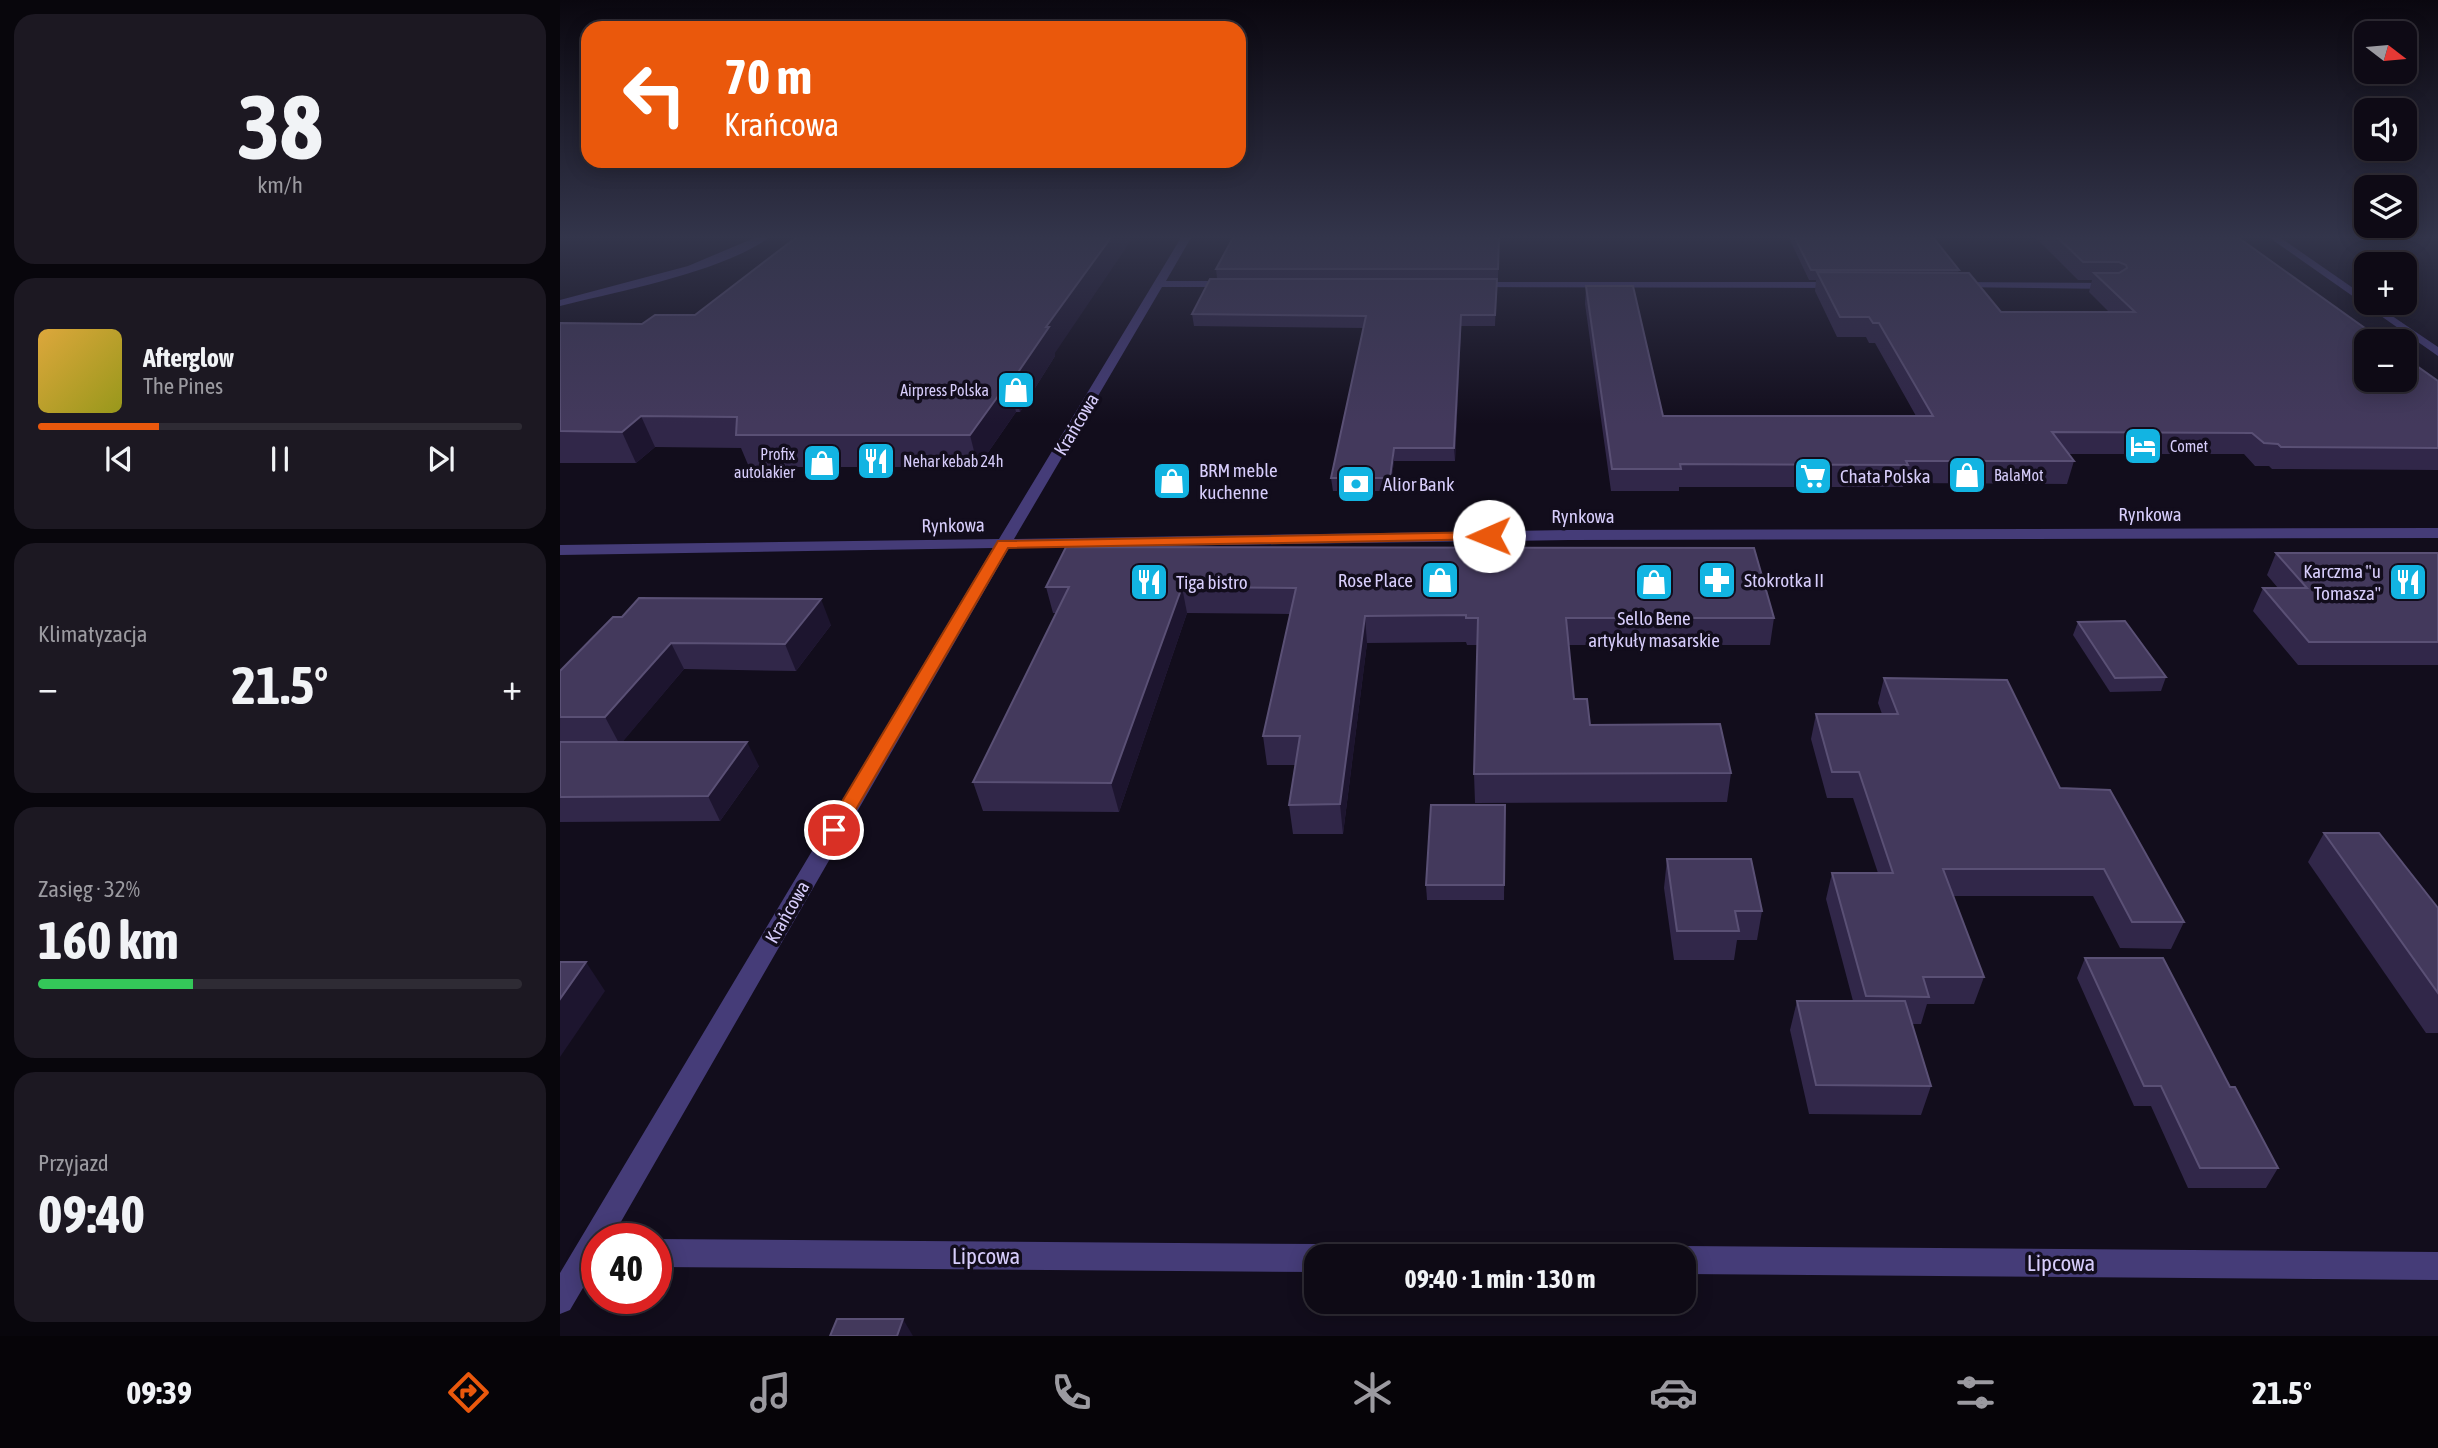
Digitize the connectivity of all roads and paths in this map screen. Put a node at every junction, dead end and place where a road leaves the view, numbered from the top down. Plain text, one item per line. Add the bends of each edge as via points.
1 (578, 298) edge
2 (1150, 298) edge
3 (560, 303) edge
4 (2384, 315) edge
5 (2438, 352) edge
6 (2438, 533) edge
7 (1003, 544) junction
8 (560, 550) edge
9 (610, 1223) edge
10 (672, 1253) edge
11 (1304, 1258) edge
12 (1696, 1261) edge
13 (2438, 1266) edge
14 (581, 1269) edge
15 (560, 1300) edge

1 - 3 street
2 - 7 street, Krańcowa
4 - 5 street
6 - 7 street, Rynkowa via 1569,535
7 - 8 street, Rynkowa
7 - 9 street, Krańcowa
10 - 11 street, Lipcowa
12 - 13 street, Lipcowa
14 - 15 street, Krańcowa

